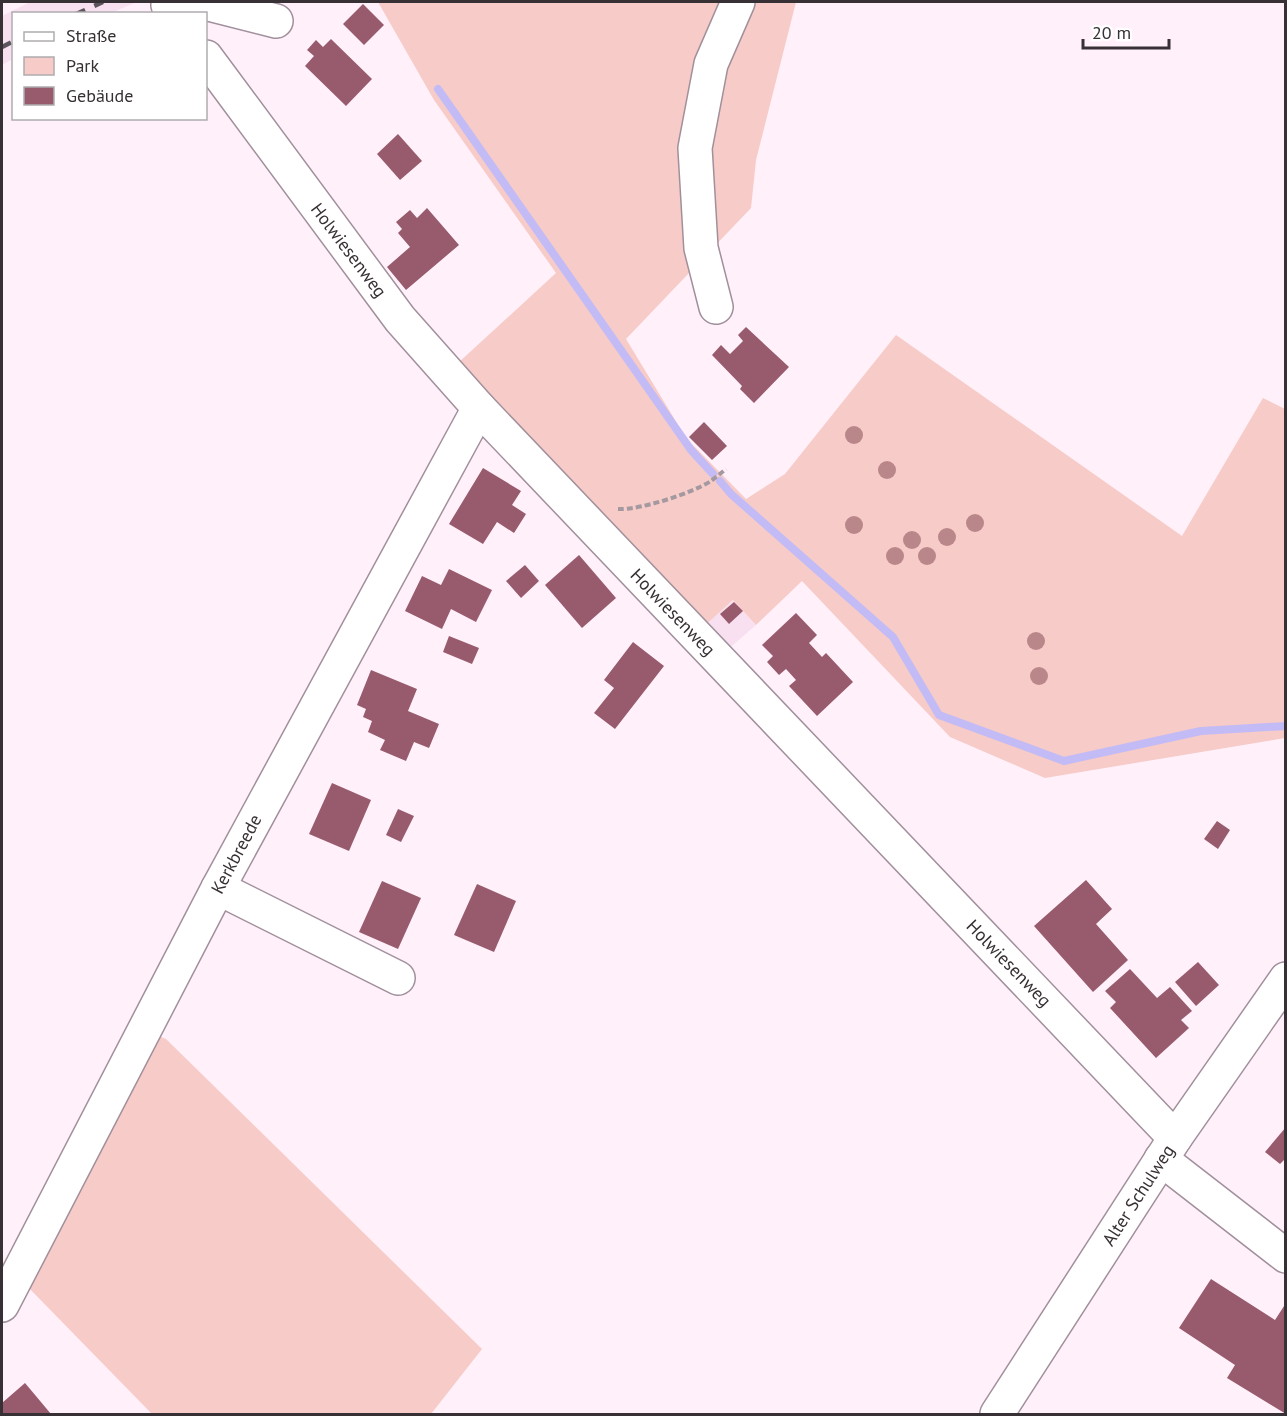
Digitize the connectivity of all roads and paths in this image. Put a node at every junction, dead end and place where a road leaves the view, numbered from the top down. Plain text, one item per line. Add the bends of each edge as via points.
1 (201, 2) edge
2 (738, 2) edge
3 (276, 21) dead end
4 (207, 58) edge
5 (716, 307) dead end
6 (479, 408) junction
7 (726, 469) dead end
8 (572, 507) junction
9 (218, 888) junction
10 (398, 978) dead end
11 (1286, 980) edge
12 (1168, 1148) junction
13 (1286, 1256) edge
14 (2, 1305) edge
15 (997, 1414) edge

1 - 3 street
2 - 5 street via 711,64 695,148 701,249
4 - 6 street, Holwiesenweg via 400,319
6 - 8 street, Holwiesenweg
6 - 9 street, Kerkbreede
7 - 8 path via 711,481 680,495 627,509
8 - 12 street, Holwiesenweg
9 - 10 street
9 - 14 street, Kerkbreede
11 - 12 street, Alter Schulweg
12 - 13 street, Holwiesenweg
12 - 15 street, Alter Schulweg

